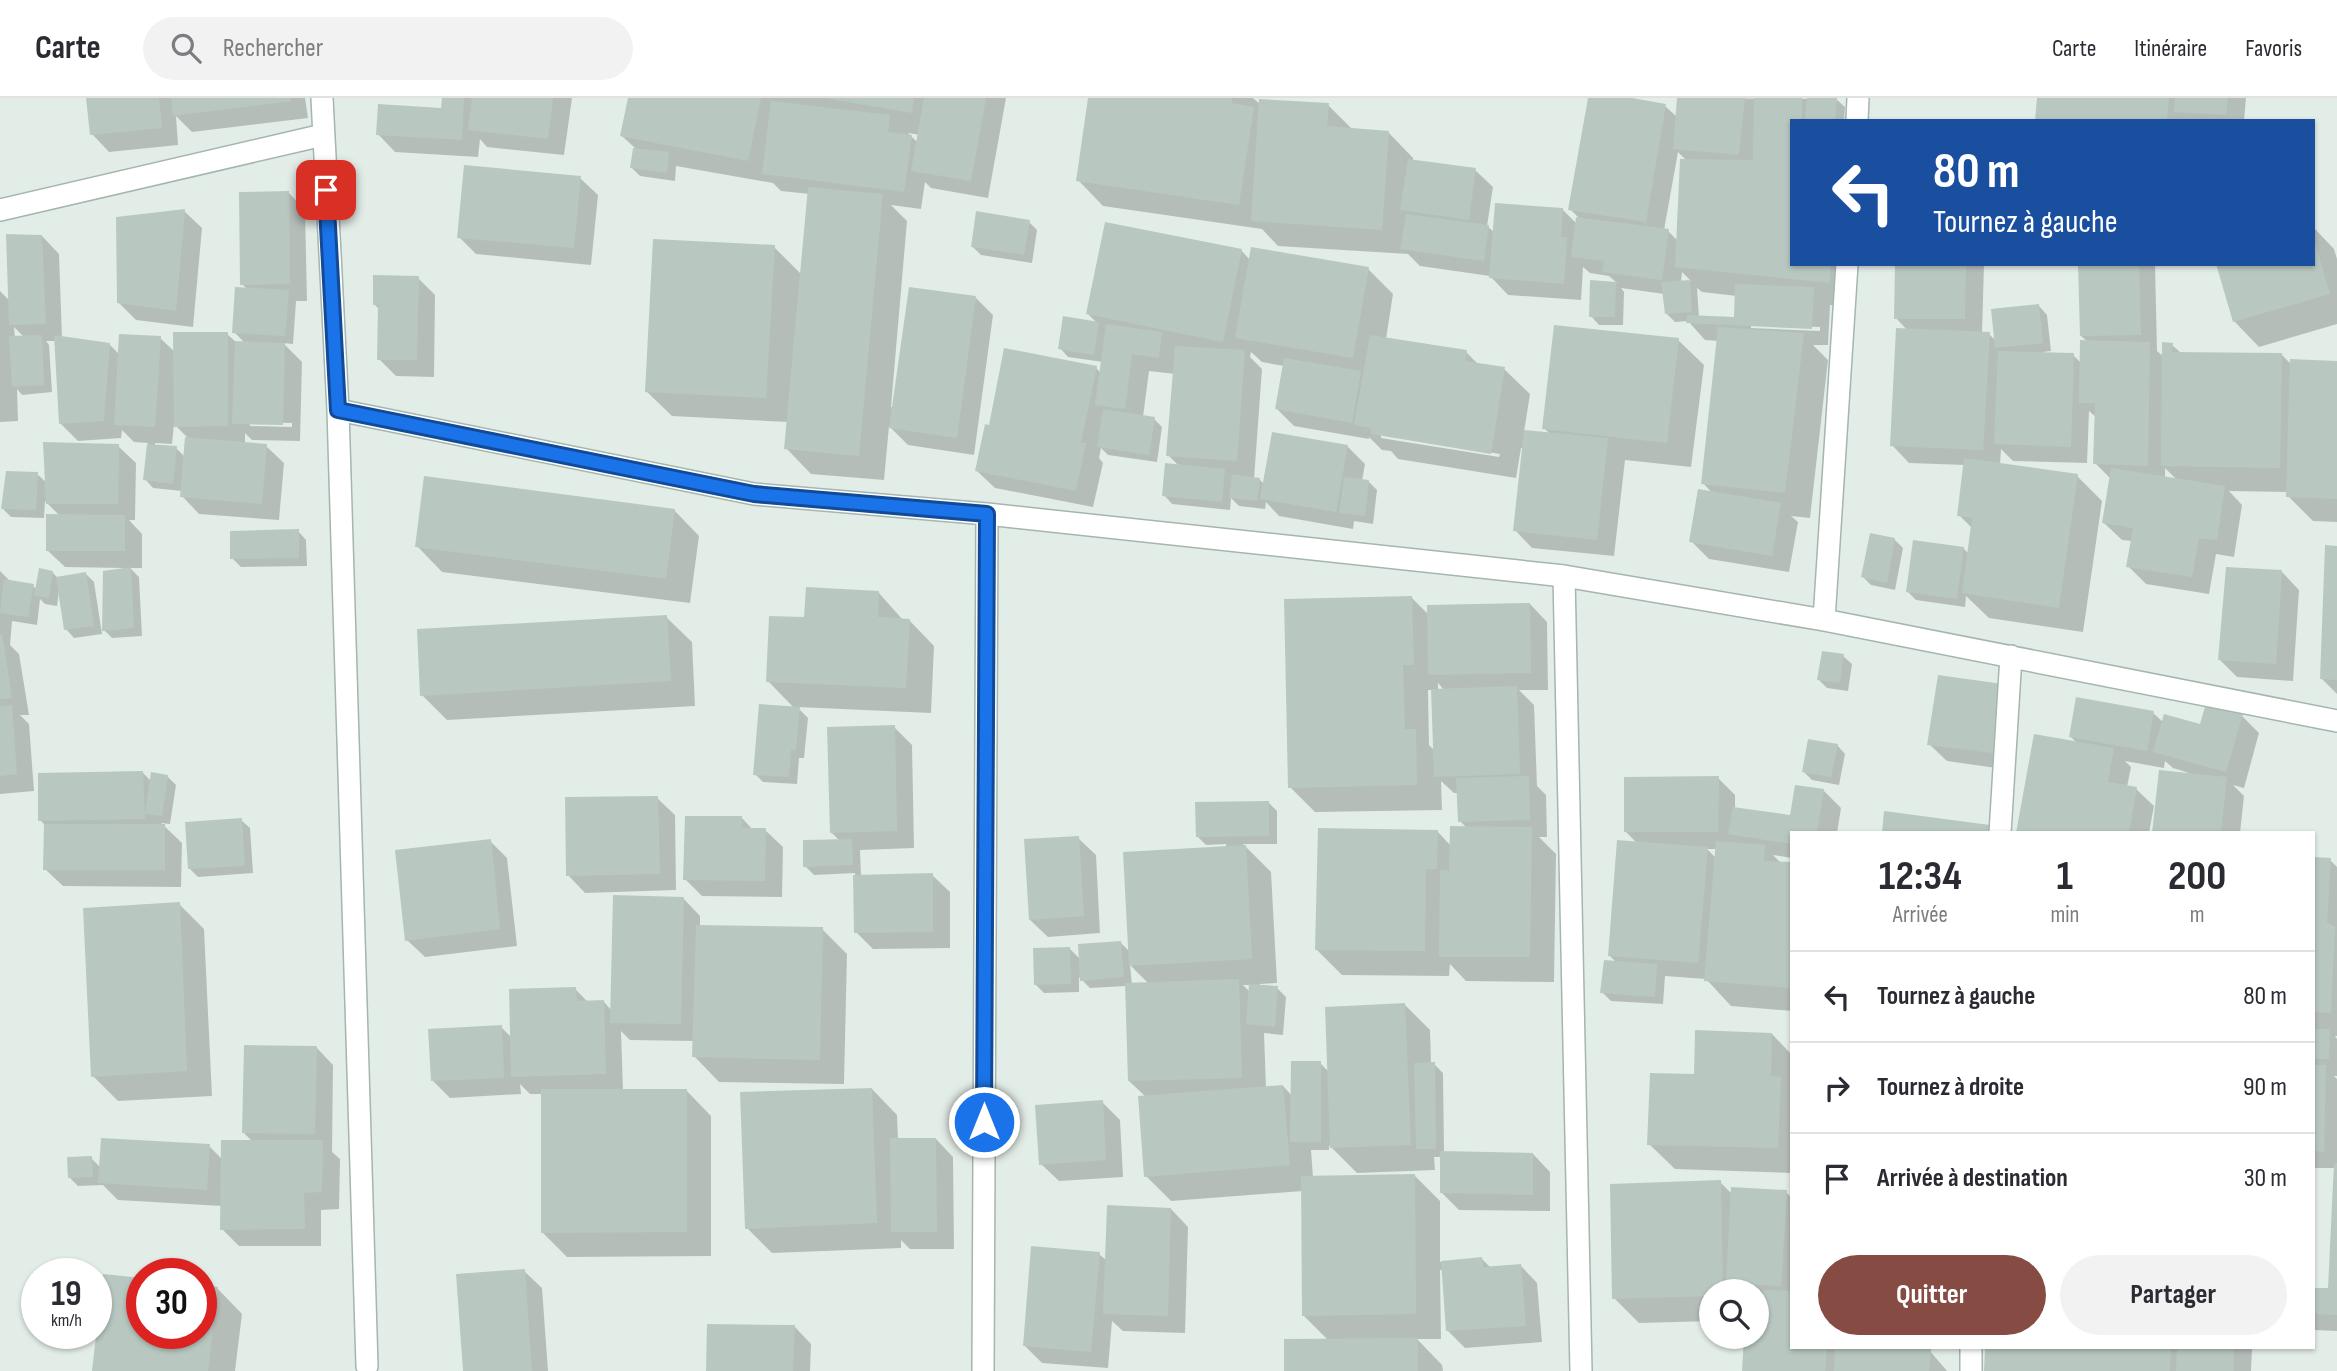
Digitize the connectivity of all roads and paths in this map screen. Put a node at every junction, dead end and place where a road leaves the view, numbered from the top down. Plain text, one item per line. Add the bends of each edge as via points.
1 (322, 98) edge
2 (1858, 98) edge
3 (1857, 119) edge
4 (323, 135) junction
5 (0, 210) edge
6 (1847, 266) edge
7 (338, 410) junction
8 (987, 514) junction
9 (1564, 576) junction
10 (1824, 620) junction
11 (2011, 656) junction
12 (2337, 721) edge
13 (2000, 831) edge
14 (1971, 1349) edge
15 (367, 1366) dead end
16 (983, 1371) edge
17 (1581, 1371) edge
18 (1970, 1371) edge

1 - 4 street
2 - 3 street
4 - 5 street
4 - 7 street
6 - 10 street
7 - 8 street via 754,494
7 - 15 street
8 - 9 street
8 - 16 street
9 - 10 street
9 - 17 street
10 - 11 street
11 - 12 street
11 - 13 street
14 - 18 street

